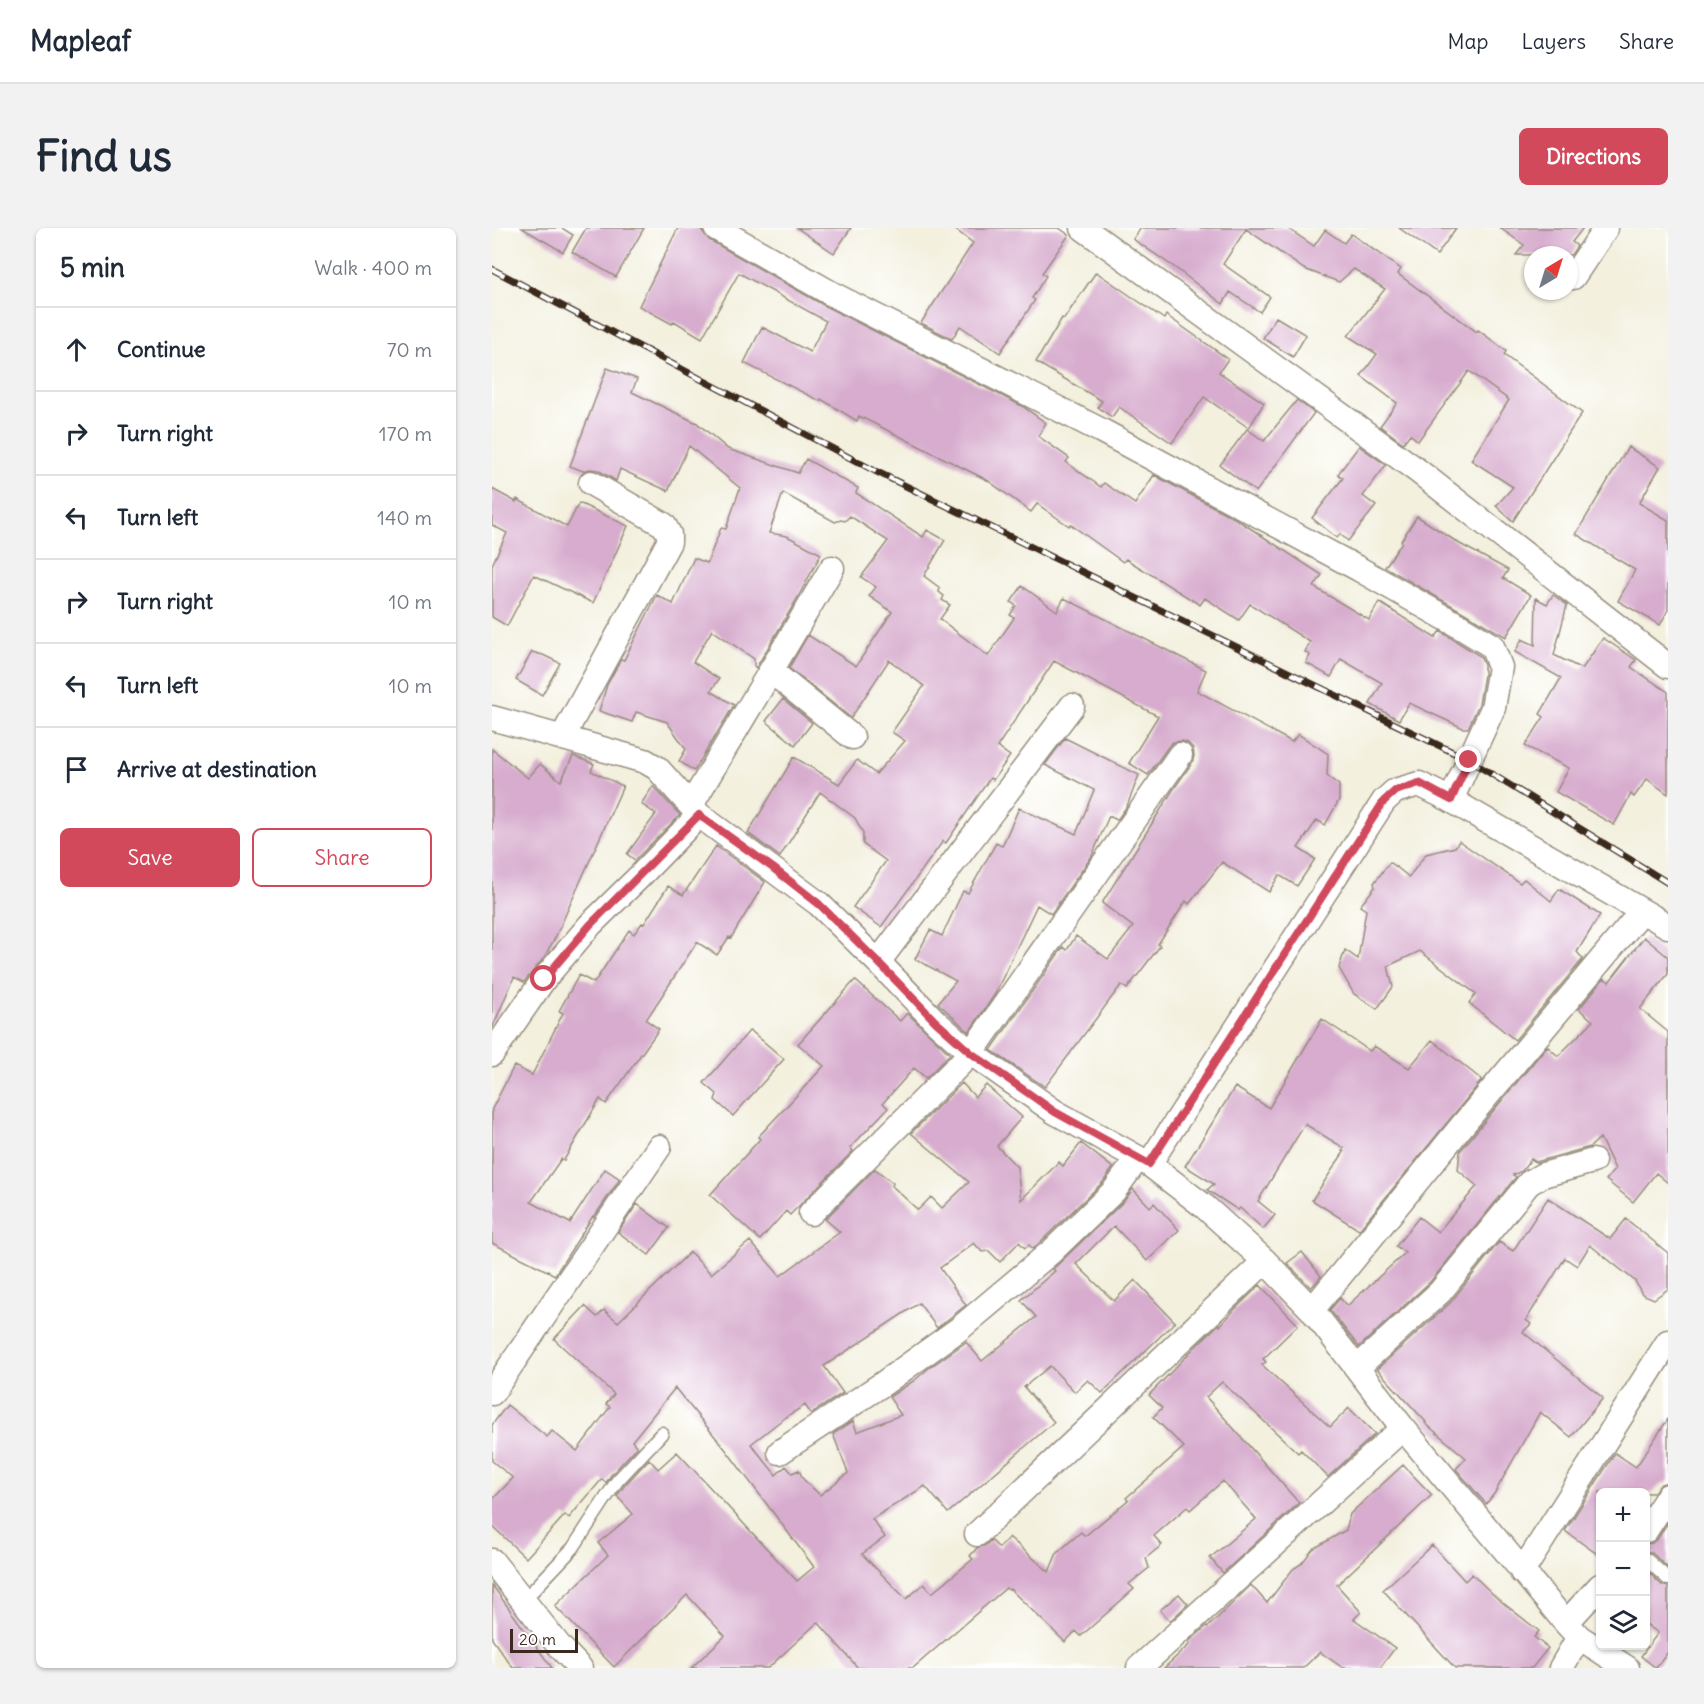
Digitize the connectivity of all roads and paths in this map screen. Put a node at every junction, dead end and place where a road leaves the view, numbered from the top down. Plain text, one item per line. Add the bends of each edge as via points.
1 (716, 228) edge
2 (1083, 228) edge
3 (1606, 228) edge
4 (1578, 270) edge
5 (591, 483) dead end
6 (832, 568) dead end
7 (1668, 666) edge
8 (771, 671) junction
9 (1072, 706) dead end
10 (492, 718) edge
11 (852, 737) dead end
12 (562, 738) junction
13 (1180, 756) dead end
14 (1451, 800) junction
15 (695, 810) junction
16 (1642, 911) junction
17 (1668, 926) edge
18 (878, 962) junction
19 (971, 1053) junction
20 (492, 1054) edge
21 (659, 1147) dead end
22 (1144, 1161) junction
23 (1593, 1161) dead end
24 (811, 1213) dead end
25 (1265, 1261) junction
26 (1312, 1310) junction
27 (1668, 1342) edge
28 (1357, 1368) junction
29 (492, 1393) edge
30 (1402, 1428) junction
31 (662, 1433) dead end
32 (780, 1452) dead end
33 (1668, 1496) edge
34 (1650, 1524) edge
35 (977, 1533) dead end
36 (492, 1561) edge
37 (1650, 1563) edge
38 (1522, 1572) junction
39 (1668, 1579) edge
40 (1596, 1593) edge
41 (524, 1600) junction
42 (1573, 1630) junction
43 (574, 1666) edge
44 (1139, 1668) edge
45 (1561, 1668) edge
46 (1627, 1668) edge

1 - 14 street via 834,295 1100,430 1359,569 1492,646 1500,667 1493,708
2 - 7 street via 1418,471
3 - 4 street
5 - 12 street via 664,525 669,542
6 - 8 street
8 - 11 street
8 - 15 street
9 - 18 street
10 - 12 street
12 - 15 street via 645,761 657,768
13 - 19 street
14 - 16 street
14 - 22 street via 1419,783 1395,791 1384,801
15 - 18 street via 819,904
15 - 20 street via 544,979
16 - 17 street
16 - 26 street
18 - 19 street
19 - 22 street via 1055,1112
19 - 24 street
21 - 29 street
22 - 25 street
22 - 32 street via 1052,1251 959,1329
23 - 28 street via 1543,1174 1529,1183 1440,1292
25 - 26 street
25 - 35 street
26 - 28 street
27 - 38 street
28 - 30 street
30 - 38 street
30 - 44 street
31 - 41 lane via 617,1481 573,1548
33 - 34 street
36 - 41 street
37 - 39 lane
38 - 42 street
40 - 42 street
41 - 43 street
42 - 45 street
42 - 46 street

